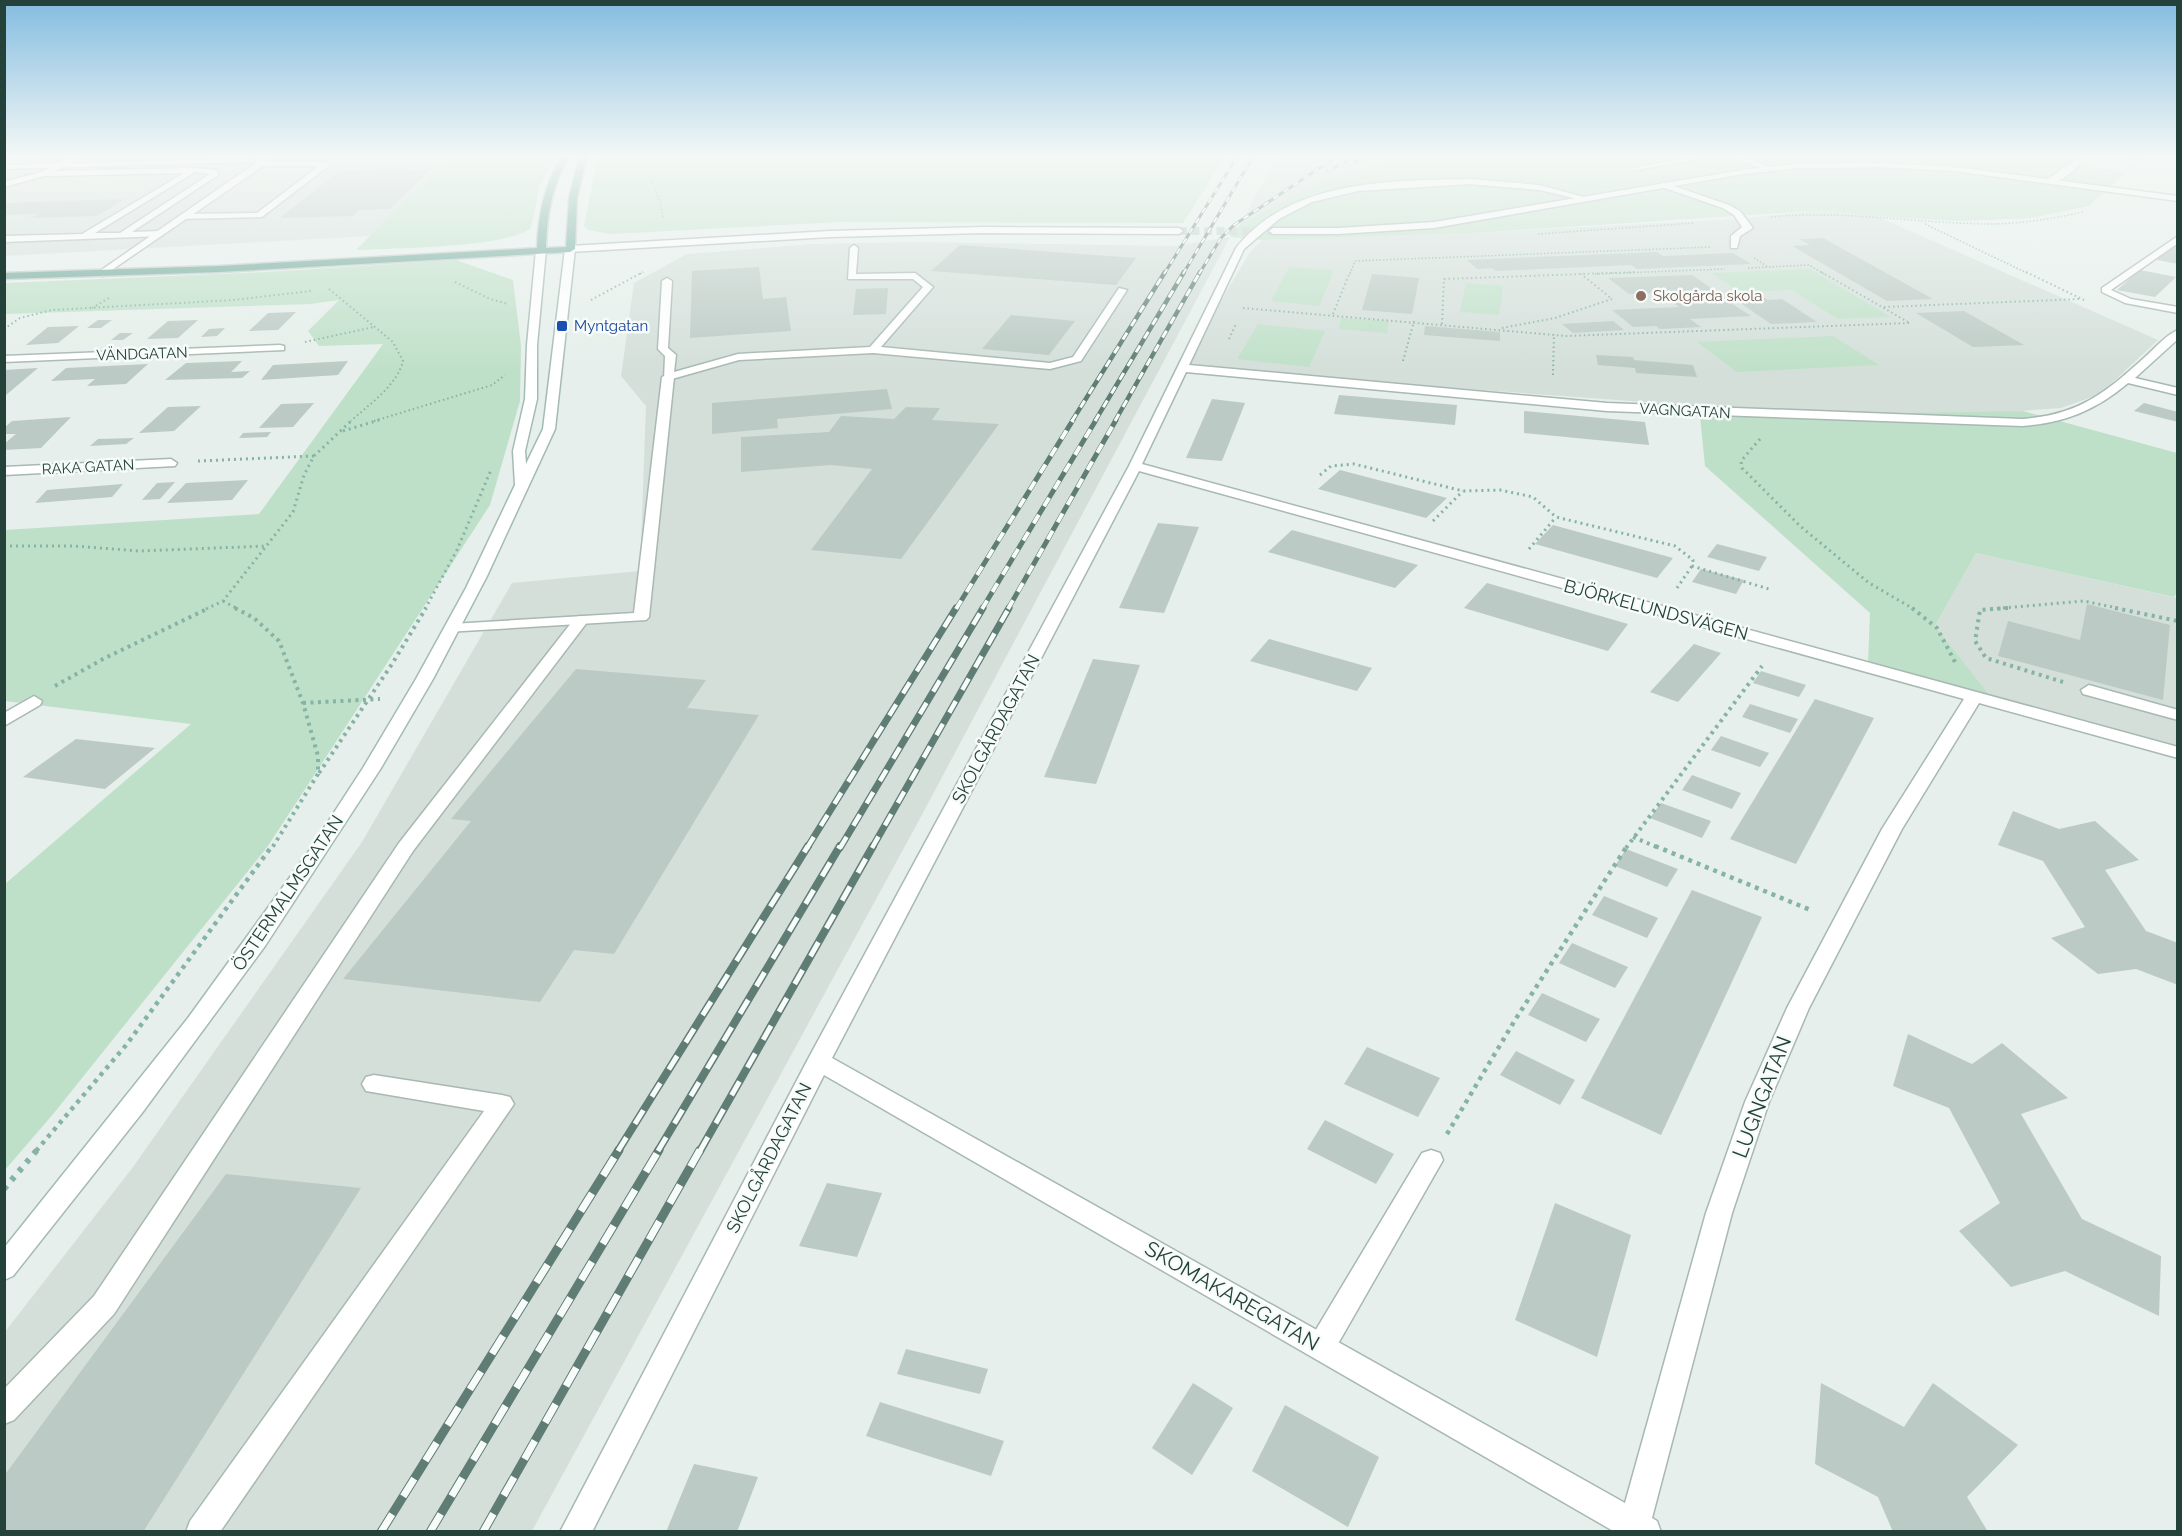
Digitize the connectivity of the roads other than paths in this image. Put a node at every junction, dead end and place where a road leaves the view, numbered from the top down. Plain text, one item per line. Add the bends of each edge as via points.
1 (97, 229) edge
2 (132, 229) edge
3 (167, 229) edge
4 (543, 229) edge
5 (572, 229) edge
6 (1258, 229) edge
7 (1375, 229) edge
8 (1748, 229) edge
9 (1179, 231) tunnel mouth
10 (1273, 231) tunnel mouth
11 (159, 234) junction
12 (122, 235) junction
13 (85, 236) junction
14 (4, 239) edge
15 (2178, 239) edge
16 (571, 244) junction
17 (541, 246) junction
18 (1734, 246) road end
19 (854, 248) dead end
20 (116, 264) junction
21 (4, 268) edge
22 (103, 273) junction
23 (4, 276) edge
24 (667, 281) dead end
25 (1122, 290) dead end
26 (2178, 310) edge
27 (2178, 333) edge
28 (280, 348) road end
29 (873, 350) junction
30 (4, 359) edge
31 (1181, 368) junction
32 (668, 377) junction
33 (2126, 379) junction
34 (2178, 392) edge
35 (171, 463) road end
36 (1135, 466) junction
37 (4, 471) edge
38 (521, 485) junction
39 (580, 621) junction
40 (452, 629) junction
41 (2089, 690) road end
42 (1974, 697) junction
43 (34, 701) road end
44 (2178, 715) edge
45 (4, 721) edge
46 (2178, 753) edge
47 (819, 1061) junction
48 (374, 1084) dead end
49 (1431, 1160) road end
50 (4, 1268) edge
51 (1321, 1347) junction
52 (4, 1410) edge
53 (1638, 1530) edge
54 (201, 1532) edge
55 (575, 1532) edge

1 - 13 street
2 - 12 street
3 - 11 street
4 - 17 main road, ÖSTERMALMSGATAN
5 - 16 main road, ÖSTERMALMSGATAN
6 - 31 street, SKOLGÅRDAGATAN via 1240,248
7 - 10 street
8 - 18 street via 1736,234
9 - 16 street via 983,230
11 - 12 street
11 - 20 street
12 - 13 street
13 - 14 street
15 - 26 street via 2105,290 2125,300
16 - 17 main road
16 - 38 street, ÖSTERMALMSGATAN via 549,429
17 - 20 main road
17 - 22 main road
17 - 38 street, ÖSTERMALMSGATAN via 531,345 531,399 519,452
19 - 29 street via 851,277 915,276 928,286
20 - 21 main road
20 - 22 street
22 - 23 main road
24 - 32 street via 663,349 671,355
25 - 29 street via 1077,359 1050,366
27 - 33 street, VAGNGATAN
28 - 30 street, VÄNDGATAN
29 - 32 street via 738,357
31 - 33 street, VAGNGATAN via 1607,407 1972,422 2044,420 2074,414
31 - 36 street, SKOLGÅRDAGATAN
32 - 39 street via 641,617
33 - 34 street
35 - 37 street, RAKA GATAN
36 - 42 street, BJÖRKELUNDSVÄGEN
36 - 47 street, SKOLGÅRDAGATAN
38 - 40 street, ÖSTERMALMSGATAN
39 - 40 street
39 - 52 street via 406,847 104,1305
40 - 50 street, ÖSTERMALMSGATAN via 306,871 136,1104
41 - 44 street
42 - 46 street, BJÖRKELUNDSVÄGEN
42 - 53 street, LUGNGATAN via 1892,829 1798,1008 1757,1102 1719,1213
43 - 45 street
47 - 51 street, SKOMAKAREGATAN
47 - 55 street, SKOLGÅRDAGATAN
48 - 54 street via 502,1104
49 - 51 street
51 - 53 street, SKOMAKAREGATAN

